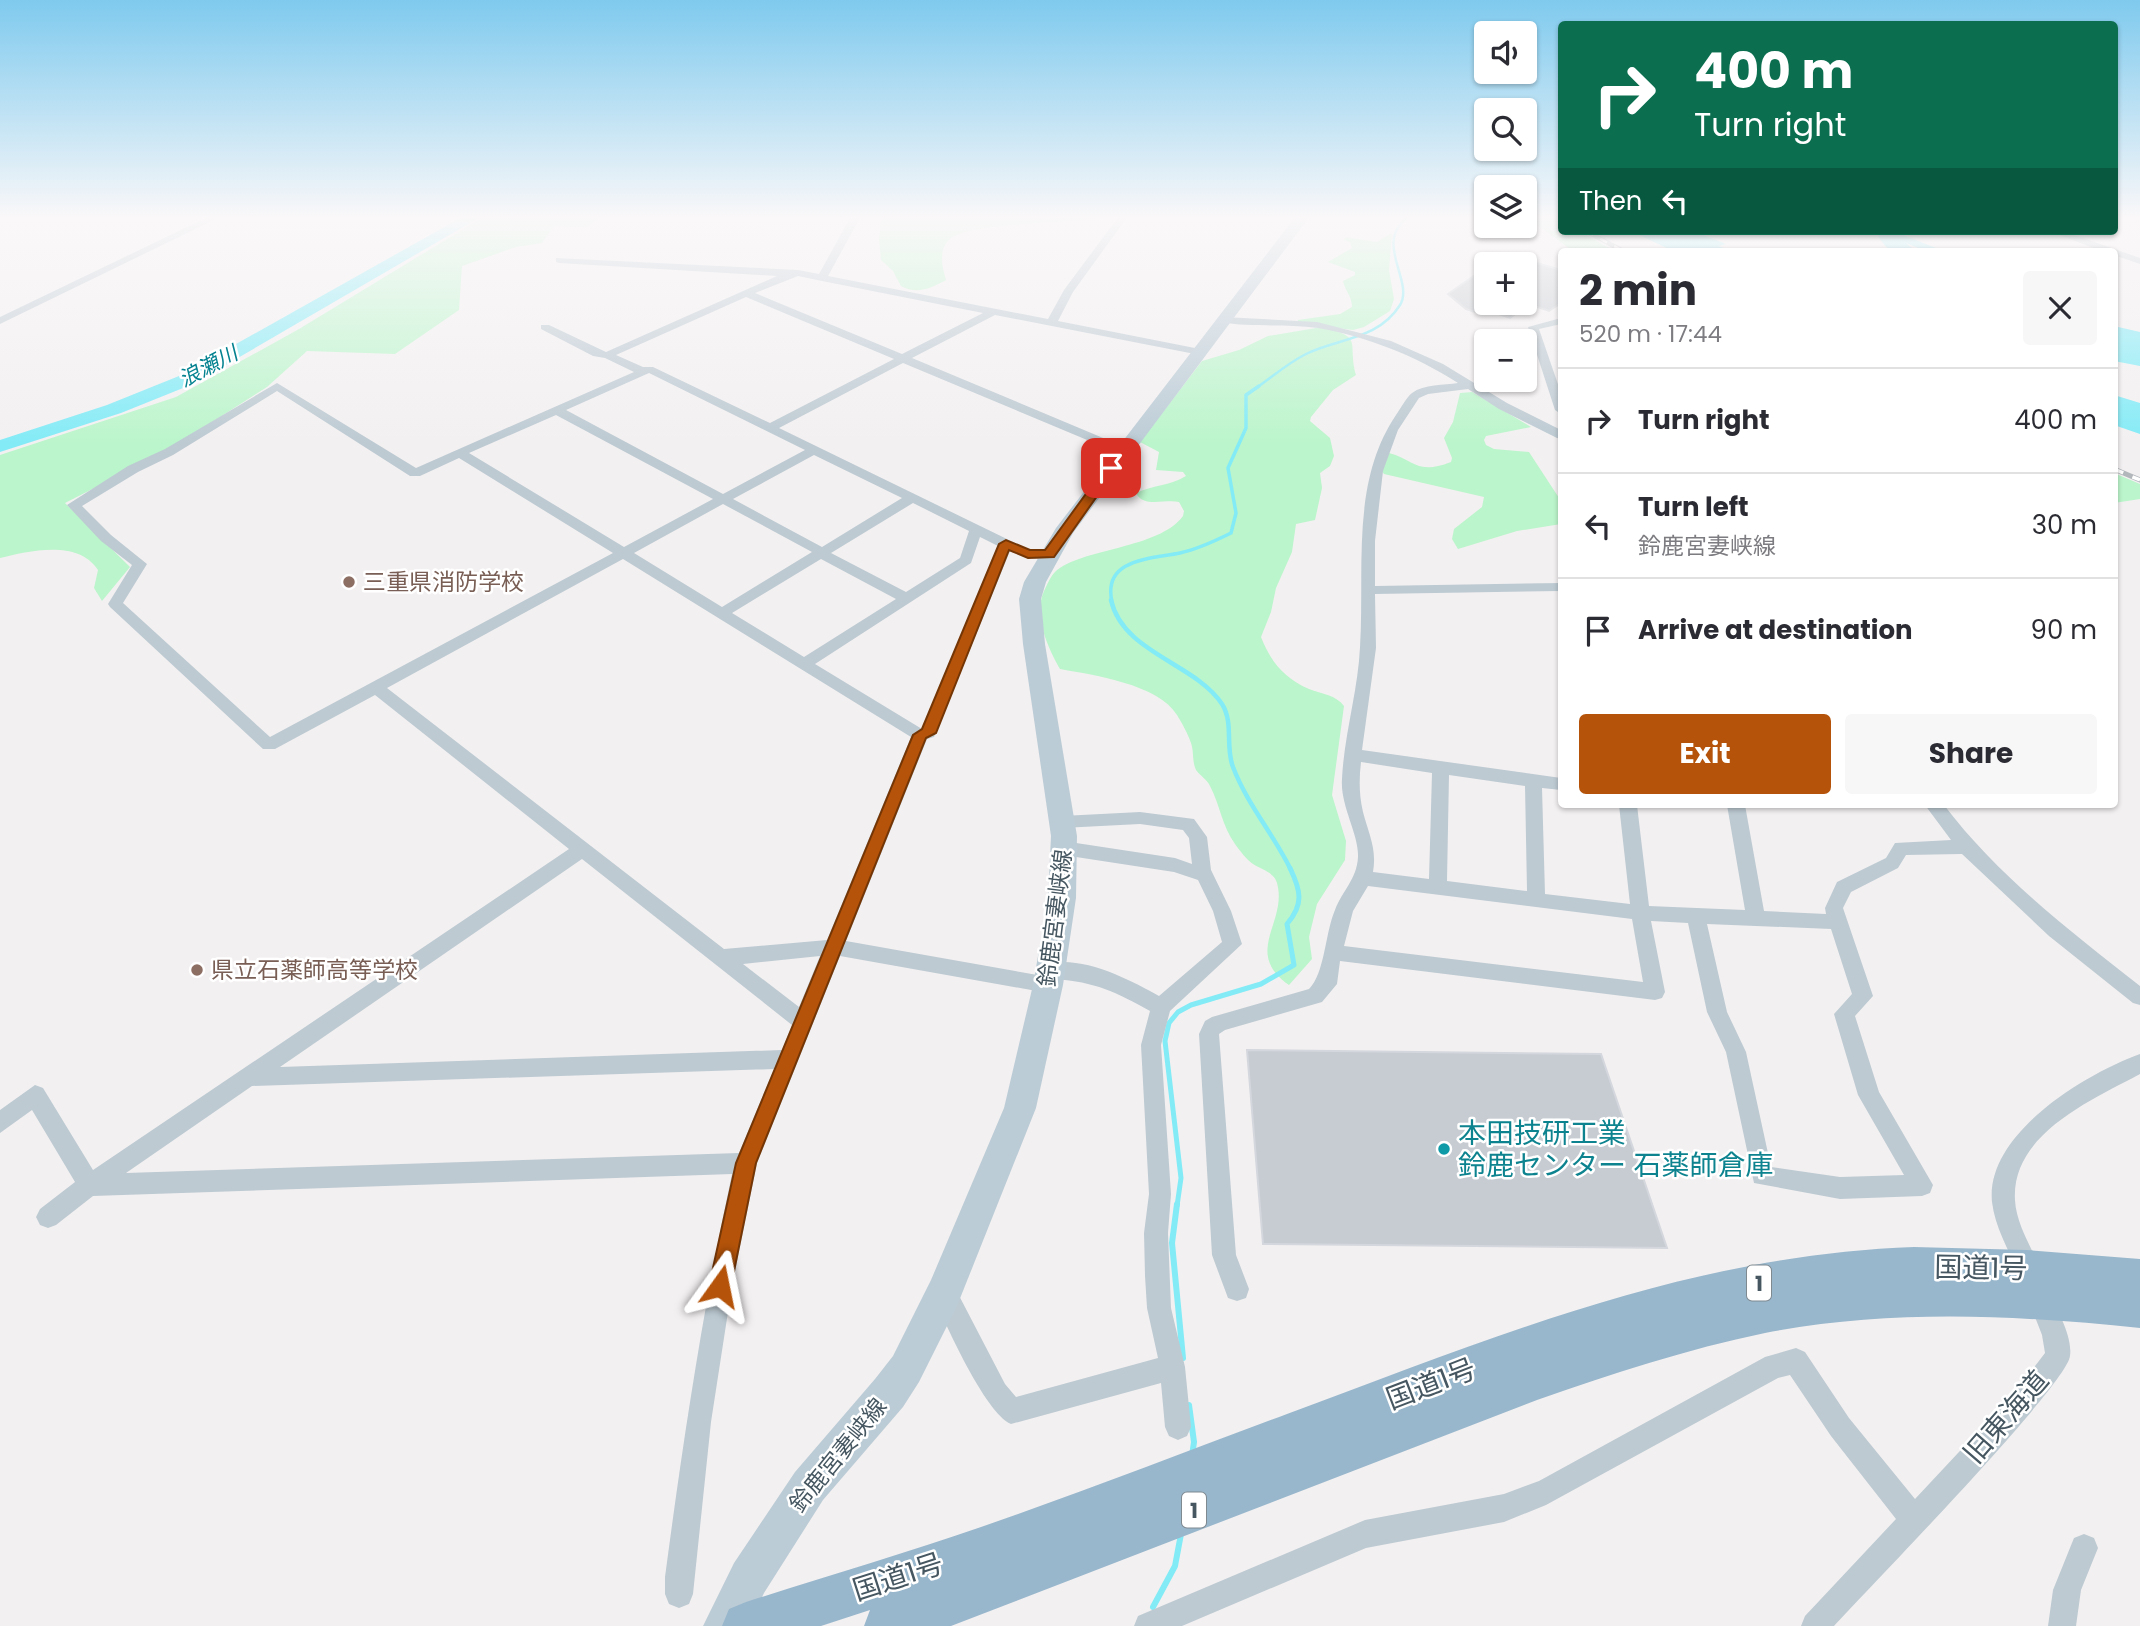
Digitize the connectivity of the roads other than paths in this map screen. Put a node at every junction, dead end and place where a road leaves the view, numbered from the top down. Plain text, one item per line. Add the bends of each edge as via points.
1 (60, 292) edge
2 (894, 292) edge
3 (1068, 292) edge
4 (1245, 292) edge
5 (746, 293) joint
6 (994, 311) junction
7 (1224, 320) junction
8 (0, 321) edge
9 (1558, 322) edge
10 (1051, 323) junction
11 (545, 327) dead end
12 (1200, 352) junction
13 (607, 355) junction
14 (902, 359) junction
15 (642, 371) junction
16 (1471, 385) junction
17 (1558, 401) edge
18 (557, 410) junction
19 (770, 428) junction
20 (1558, 434) edge
21 (814, 450) junction
22 (1124, 451) junction
23 (460, 453) junction
24 (912, 498) junction
25 (724, 499) junction
26 (976, 529) junction
27 (1006, 544) junction
28 (821, 552) junction
29 (622, 554) junction
30 (1049, 554) junction
31 (1558, 587) edge
32 (1367, 590) junction
33 (906, 598) junction
34 (721, 614) junction
35 (804, 664) junction
36 (375, 687) junction
37 (920, 735) junction
38 (1354, 755) junction
39 (1441, 768) junction
40 (1533, 781) junction
41 (1558, 784) edge
42 (1628, 808) edge
43 (1737, 808) edge
44 (1936, 808) edge
45 (1062, 822) junction
46 (1966, 847) junction
47 (1063, 848) junction
48 (580, 850) junction
49 (1204, 875) junction
50 (1363, 878) junction
51 (1438, 886) junction
52 (1536, 899) junction
53 (1640, 913) junction
54 (1696, 917) junction
55 (1756, 919) junction
56 (1838, 922) junction
57 (835, 947) junction
58 (1332, 951) junction
59 (718, 958) junction
60 (1049, 978) junction
61 (2140, 997) edge
62 (1161, 1007) junction
63 (803, 1022) junction
64 (787, 1059) junction
65 (2140, 1063) edge
66 (246, 1077) junction
67 (0, 1123) edge
68 (746, 1163) junction
69 (90, 1185) junction
70 (48, 1217) dead end
71 (2140, 1279) edge
72 (1237, 1289) dead end
73 (943, 1293) junction
74 (2140, 1307) edge
75 (1172, 1367) junction
76 (1398, 1413) junction
77 (1178, 1427) dead end
78 (1914, 1521) junction
79 (2084, 1548) dead end
80 (983, 1571) junction
81 (679, 1594) dead end
82 (725, 1626) edge
83 (746, 1626) edge
84 (888, 1626) edge
85 (1148, 1626) edge
86 (1815, 1626) edge
87 (2063, 1626) edge

1 - 8 street
2 - 6 street
3 - 10 street
4 - 7 main road, 鈴鹿宮妻峡線
5 - 13 street
5 - 14 street
6 - 10 street
6 - 14 street
7 - 12 main road, 鈴鹿宮妻峡線
7 - 16 street via 1317,325 1353,333 1438,366
9 - 17 street via 1533,327
10 - 12 street
11 - 13 street
12 - 22 main road, 鈴鹿宮妻峡線
13 - 15 street
14 - 19 street
14 - 22 street
15 - 18 street
15 - 19 street via 649,369
16 - 20 street
16 - 32 street via 1418,393 1392,430 1377,471
18 - 23 street
18 - 25 street
19 - 21 street
21 - 24 street
21 - 25 street
22 - 30 main road, 鈴鹿宮妻峡線
23 - 29 street
23 - 36 street via 415,473 277,386 74,505 140,564 115,604 269,745
24 - 26 street
24 - 28 street
25 - 28 street
25 - 29 street
26 - 27 street
26 - 33 street via 966,560
27 - 30 street via 1028,554
27 - 37 street via 928,733
28 - 33 street
28 - 34 street
29 - 34 street
29 - 36 street
30 - 45 main road, 鈴鹿宮妻峡線 via 1030,599
31 - 32 street
32 - 38 street via 1368,648
33 - 35 street
34 - 35 street
35 - 37 street
36 - 48 street
37 - 57 street
38 - 39 street
38 - 50 street via 1350,781 1367,855
39 - 40 street
39 - 51 street
40 - 41 street
40 - 52 street
42 - 53 street
43 - 55 street
44 - 46 street
45 - 47 main road, 鈴鹿宮妻峡線
45 - 49 street via 1140,818 1188,824 1198,837
46 - 56 street via 1900,848 1892,863 1844,887 1834,908
46 - 61 street via 2056,931
47 - 49 street via 1175,865
47 - 60 main road, 鈴鹿宮妻峡線 via 1062,898
48 - 59 street
48 - 66 street
49 - 62 street via 1222,911 1231,944
50 - 51 street
50 - 58 street via 1344,910
51 - 52 street
52 - 53 street
53 - 54 street
53 - 58 street via 1655,992
54 - 55 street
54 - 56 street via 1717,1012 1736,1052 1762,1176 1840,1188 1922,1185 1869,1095 1844,1014 1863,996
55 - 56 street
57 - 59 street
57 - 60 street
57 - 63 street
58 - 72 street via 1327,984 1315,996 1219,1023 1209,1034 1224,1255
59 - 63 street
60 - 62 street via 1084,973 1118,983
60 - 73 main road, 鈴鹿宮妻峡線 via 1020,1108
62 - 75 street via 1151,1045 1160,1194 1157,1276
63 - 64 street
64 - 66 street
64 - 68 street
65 - 78 street, 旧東海道 via 2031,1131 2008,1165 2003,1200 2058,1356
66 - 69 street
67 - 69 street via 36,1095
68 - 69 street
68 - 81 street via 703,1395
69 - 70 street
71 - 76 highway, 国道1号 / 1 via 1965,1266 1836,1271 1752,1284 1588,1326
73 - 75 street via 996,1393 1011,1410
73 - 82 main road, 鈴鹿宮妻峡線 via 906,1369 809,1486 748,1578
74 - 76 highway, 国道1号 / 1 via 2061,1298 1949,1296 1838,1302 1706,1326
75 - 77 street
76 - 80 highway, 国道1号 / 1
78 - 85 street via 1868,1465 1796,1361 1774,1366 1546,1492 1504,1508 1364,1534
78 - 86 street, 旧東海道
79 - 87 street via 2067,1590
80 - 83 highway, 国道1号 / 1
80 - 84 highway, 国道1号 / 1

